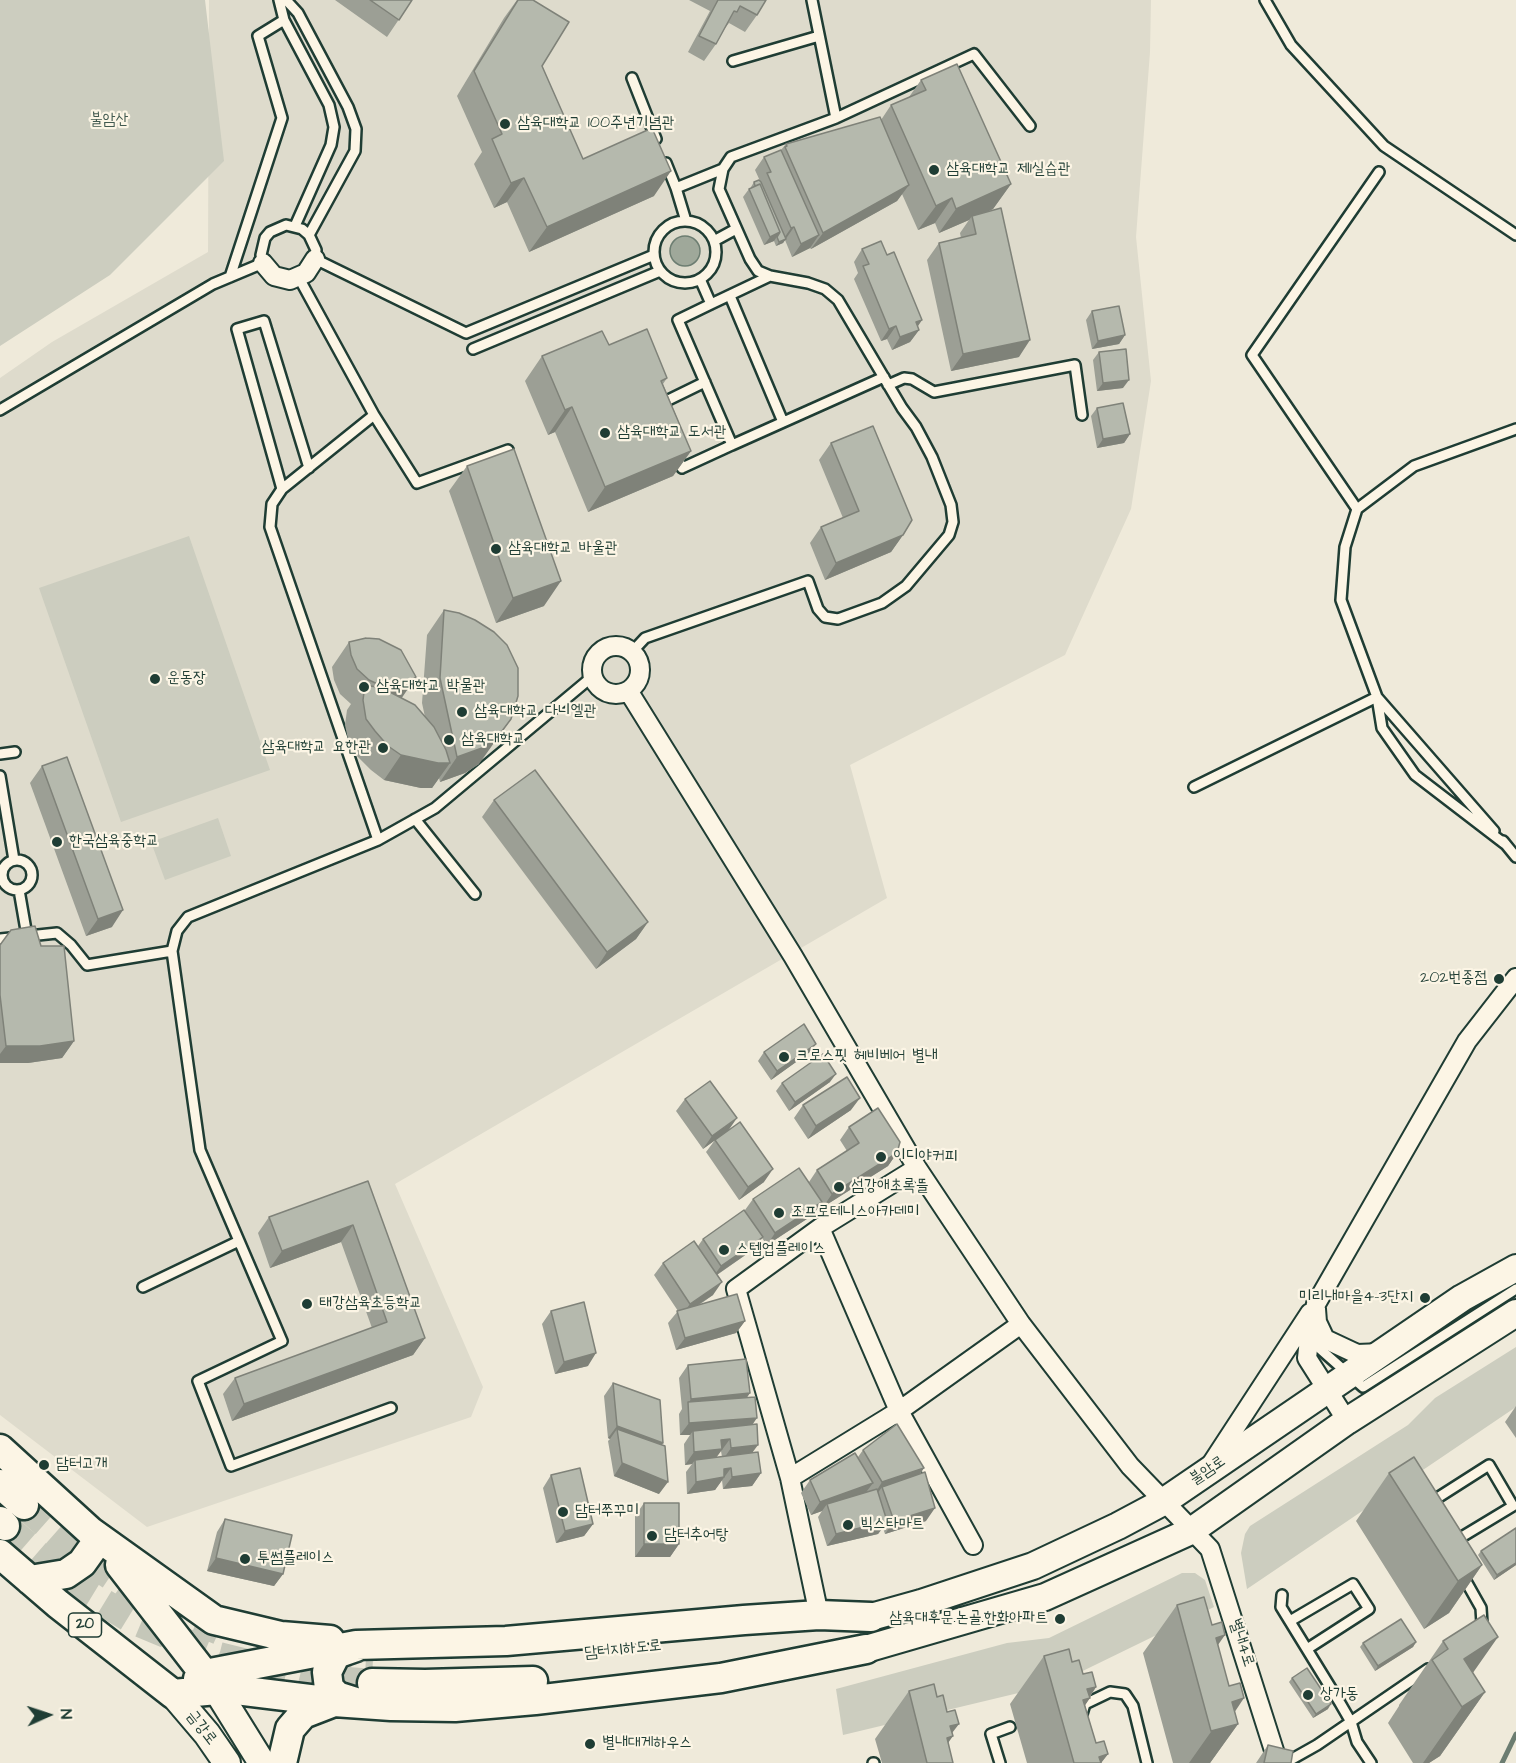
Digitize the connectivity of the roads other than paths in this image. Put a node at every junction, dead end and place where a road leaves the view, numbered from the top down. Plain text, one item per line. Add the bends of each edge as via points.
1 (279, 0) edge
2 (286, 0) edge
3 (812, 0) edge
4 (1265, 0) edge
5 (284, 20) junction
6 (819, 36) junction
7 (732, 61) dead end
8 (632, 78) dead end
9 (836, 118) junction
10 (1030, 126) dead end
11 (658, 144) edge
12 (663, 155) edge
13 (723, 169) junction
14 (1379, 172) dead end
15 (676, 188) junction
16 (686, 221) junction
17 (294, 226) junction
18 (736, 229) junction
19 (309, 235) junction
20 (1516, 235) edge
21 (714, 241) junction
22 (654, 255) junction
23 (315, 259) junction
24 (263, 263) junction
25 (660, 271) junction
26 (770, 276) junction
27 (230, 277) junction
28 (299, 278) junction
29 (700, 279) junction
30 (730, 296) junction
31 (711, 304) junction
32 (473, 349) dead end
33 (886, 381) junction
34 (705, 382) junction
35 (0, 410) edge
36 (374, 415) junction
37 (1082, 415) dead end
38 (659, 417) edge
39 (783, 422) junction
40 (1516, 429) edge
41 (732, 445) junction
42 (673, 448) edge
43 (508, 450) edge
44 (309, 468) junction
45 (282, 489) junction
46 (1357, 509) junction
47 (632, 652) junction
48 (592, 676) junction
49 (629, 692) junction
50 (1377, 697) junction
51 (15, 752) dead end
52 (0, 754) edge
53 (0, 776) edge
54 (1194, 787) dead end
55 (415, 819) junction
56 (378, 840) junction
57 (1505, 844) junction
58 (1516, 857) edge
59 (14, 860) junction
60 (1, 878) edge
61 (19, 890) junction
62 (475, 894) dead end
63 (27, 936) junction
64 (0, 939) edge
65 (172, 951) junction
66 (1516, 978) edge
67 (917, 1168) junction
68 (820, 1228) junction
69 (239, 1241) junction
70 (1516, 1268) edge
71 (143, 1287) dead end
72 (1516, 1289) edge
73 (1316, 1304) junction
74 (1516, 1313) edge
75 (1021, 1324) junction
76 (1309, 1340) junction
77 (1382, 1353) junction
78 (1350, 1376) junction
79 (1328, 1391) junction
80 (391, 1408) dead end
81 (899, 1411) junction
82 (1347, 1421) junction
83 (0, 1449) edge
84 (1206, 1472) junction
85 (790, 1478) junction
86 (0, 1484) edge
87 (1163, 1502) junction
88 (1424, 1506) edge
89 (10, 1518) tunnel mouth
90 (1191, 1531) junction
91 (94, 1537) junction
92 (973, 1545) dead end
93 (1446, 1547) edge
94 (0, 1554) edge
95 (1458, 1567) edge
96 (30, 1580) junction
97 (1282, 1595) dead end
98 (819, 1615) junction
99 (871, 1617) junction
100 (1290, 1622) junction
101 (1476, 1632) edge
102 (866, 1648) joint
103 (1307, 1649) junction
104 (1434, 1665) edge
105 (372, 1673) junction
106 (211, 1682) junction
107 (173, 1694) junction
108 (334, 1702) junction
109 (1080, 1720) edge
110 (1351, 1722) junction
111 (1010, 1727) dead end
112 (227, 1763) edge
113 (262, 1763) edge
114 (282, 1763) edge
115 (1000, 1763) edge
116 (1148, 1763) edge
117 (1278, 1763) edge
118 (1285, 1763) edge
119 (1371, 1763) edge

1 - 5 lane
2 - 19 lane via 298,13 356,129 355,151
3 - 6 lane
4 - 20 lane via 1291,45 1384,146
5 - 17 lane via 329,105 334,127 331,145
5 - 27 lane via 258,36 282,118
6 - 7 lane
6 - 9 lane
8 - 11 lane
9 - 10 lane via 974,54
9 - 13 lane via 731,157
12 - 15 lane
13 - 15 lane
13 - 18 lane via 720,189
14 - 46 lane via 1252,356
15 - 16 lane
16 - 21 lane via 703,227
16 - 22 lane via 662,231
17 - 19 lane
17 - 24 lane via 270,232 261,246
18 - 21 lane
18 - 26 lane via 758,271
19 - 23 lane
21 - 29 lane via 715,258
22 - 23 lane via 466,333
22 - 25 lane
23 - 28 street
24 - 27 lane
24 - 28 street via 267,271 282,279
25 - 29 lane via 674,282 692,283
25 - 32 lane
26 - 30 lane
26 - 33 lane via 825,289 838,300
27 - 35 lane
28 - 36 lane
29 - 31 lane
30 - 31 lane
30 - 39 lane
31 - 34 lane via 678,320
33 - 37 lane via 912,379 934,392 1075,364
33 - 39 lane
33 - 47 lane via 916,427 951,505 949,535 906,586 882,603 838,619 825,617 818,609 808,581 645,638
34 - 38 lane via 654,407
34 - 41 lane
36 - 43 lane via 417,483
36 - 44 lane
39 - 41 lane
40 - 46 lane via 1414,466
41 - 42 lane via 682,468
44 - 45 lane
44 - 45 lane via 264,321 237,329
45 - 56 lane via 272,504 270,527
46 - 50 lane via 1345,546 1341,600
47 - 48 street via 618,646 604,649 594,661
47 - 49 street via 641,672
48 - 49 street via 607,693
48 - 55 lane via 435,807
49 - 67 street, 별내4로 via 793,956
50 - 54 lane
50 - 57 lane
50 - 57 lane via 1382,728 1415,775
51 - 52 lane
53 - 59 lane
55 - 56 lane
55 - 62 lane
56 - 65 lane via 189,916 177,931
57 - 58 lane
59 - 60 lane via 4,866
59 - 61 lane via 25,862 32,872 29,884
60 - 61 lane via 8,887
61 - 63 lane
63 - 64 lane
63 - 65 lane via 57,933 87,965
65 - 69 lane via 200,1150
66 - 73 street via 1467,1041
67 - 68 street
67 - 75 street, 별내4로
68 - 81 street
68 - 85 street via 736,1289
69 - 71 lane
69 - 80 lane via 282,1341 198,1381 231,1467
70 - 77 street, 불암로 via 1461,1298
72 - 78 lane via 1363,1387
73 - 76 street
73 - 77 street via 1317,1322 1325,1339 1357,1354
73 - 84 street
74 - 82 street
75 - 81 street
75 - 87 street, 별내4로 via 1130,1466
76 - 78 lane
76 - 79 street via 1307,1358
77 - 78 street, 불암로
78 - 79 street, 불암로
79 - 82 street
79 - 84 street, 불암로
81 - 85 street
81 - 92 street
82 - 90 street
83 - 91 main road
84 - 87 street, 불암로
85 - 98 street
86 - 89 main road
87 - 90 street, 별내4로
87 - 99 street, 불암로 via 1033,1566
88 - 93 lane via 1489,1465 1513,1506
90 - 102 street via 1045,1597
90 - 117 street, 별내4로 via 1210,1549
91 - 96 main road via 82,1563 66,1574
91 - 105 main road via 214,1620 281,1636
91 - 106 main road via 126,1571
94 - 96 main road, 20
95 - 101 lane via 1481,1608 1482,1624
96 - 107 main road, 20
97 - 100 lane via 1281,1607
98 - 99 main road
98 - 105 main road via 506,1641
99 - 105 main road, 담터지하도로 via 803,1630 517,1660 428,1663
100 - 103 lane
100 - 103 lane via 1353,1584 1369,1609
102 - 105 main road via 721,1678 455,1707
103 - 110 lane
104 - 110 lane
105 - 106 main road via 356,1645 324,1650
105 - 108 main road
106 - 107 main road
106 - 108 main road
106 - 113 street, 금강로
107 - 112 street, 금강로
108 - 114 main road via 303,1714 290,1729
109 - 116 lane via 1085,1704 1110,1692 1125,1694 1133,1706
110 - 118 lane
110 - 119 lane via 1357,1742
111 - 115 lane via 991,1734

